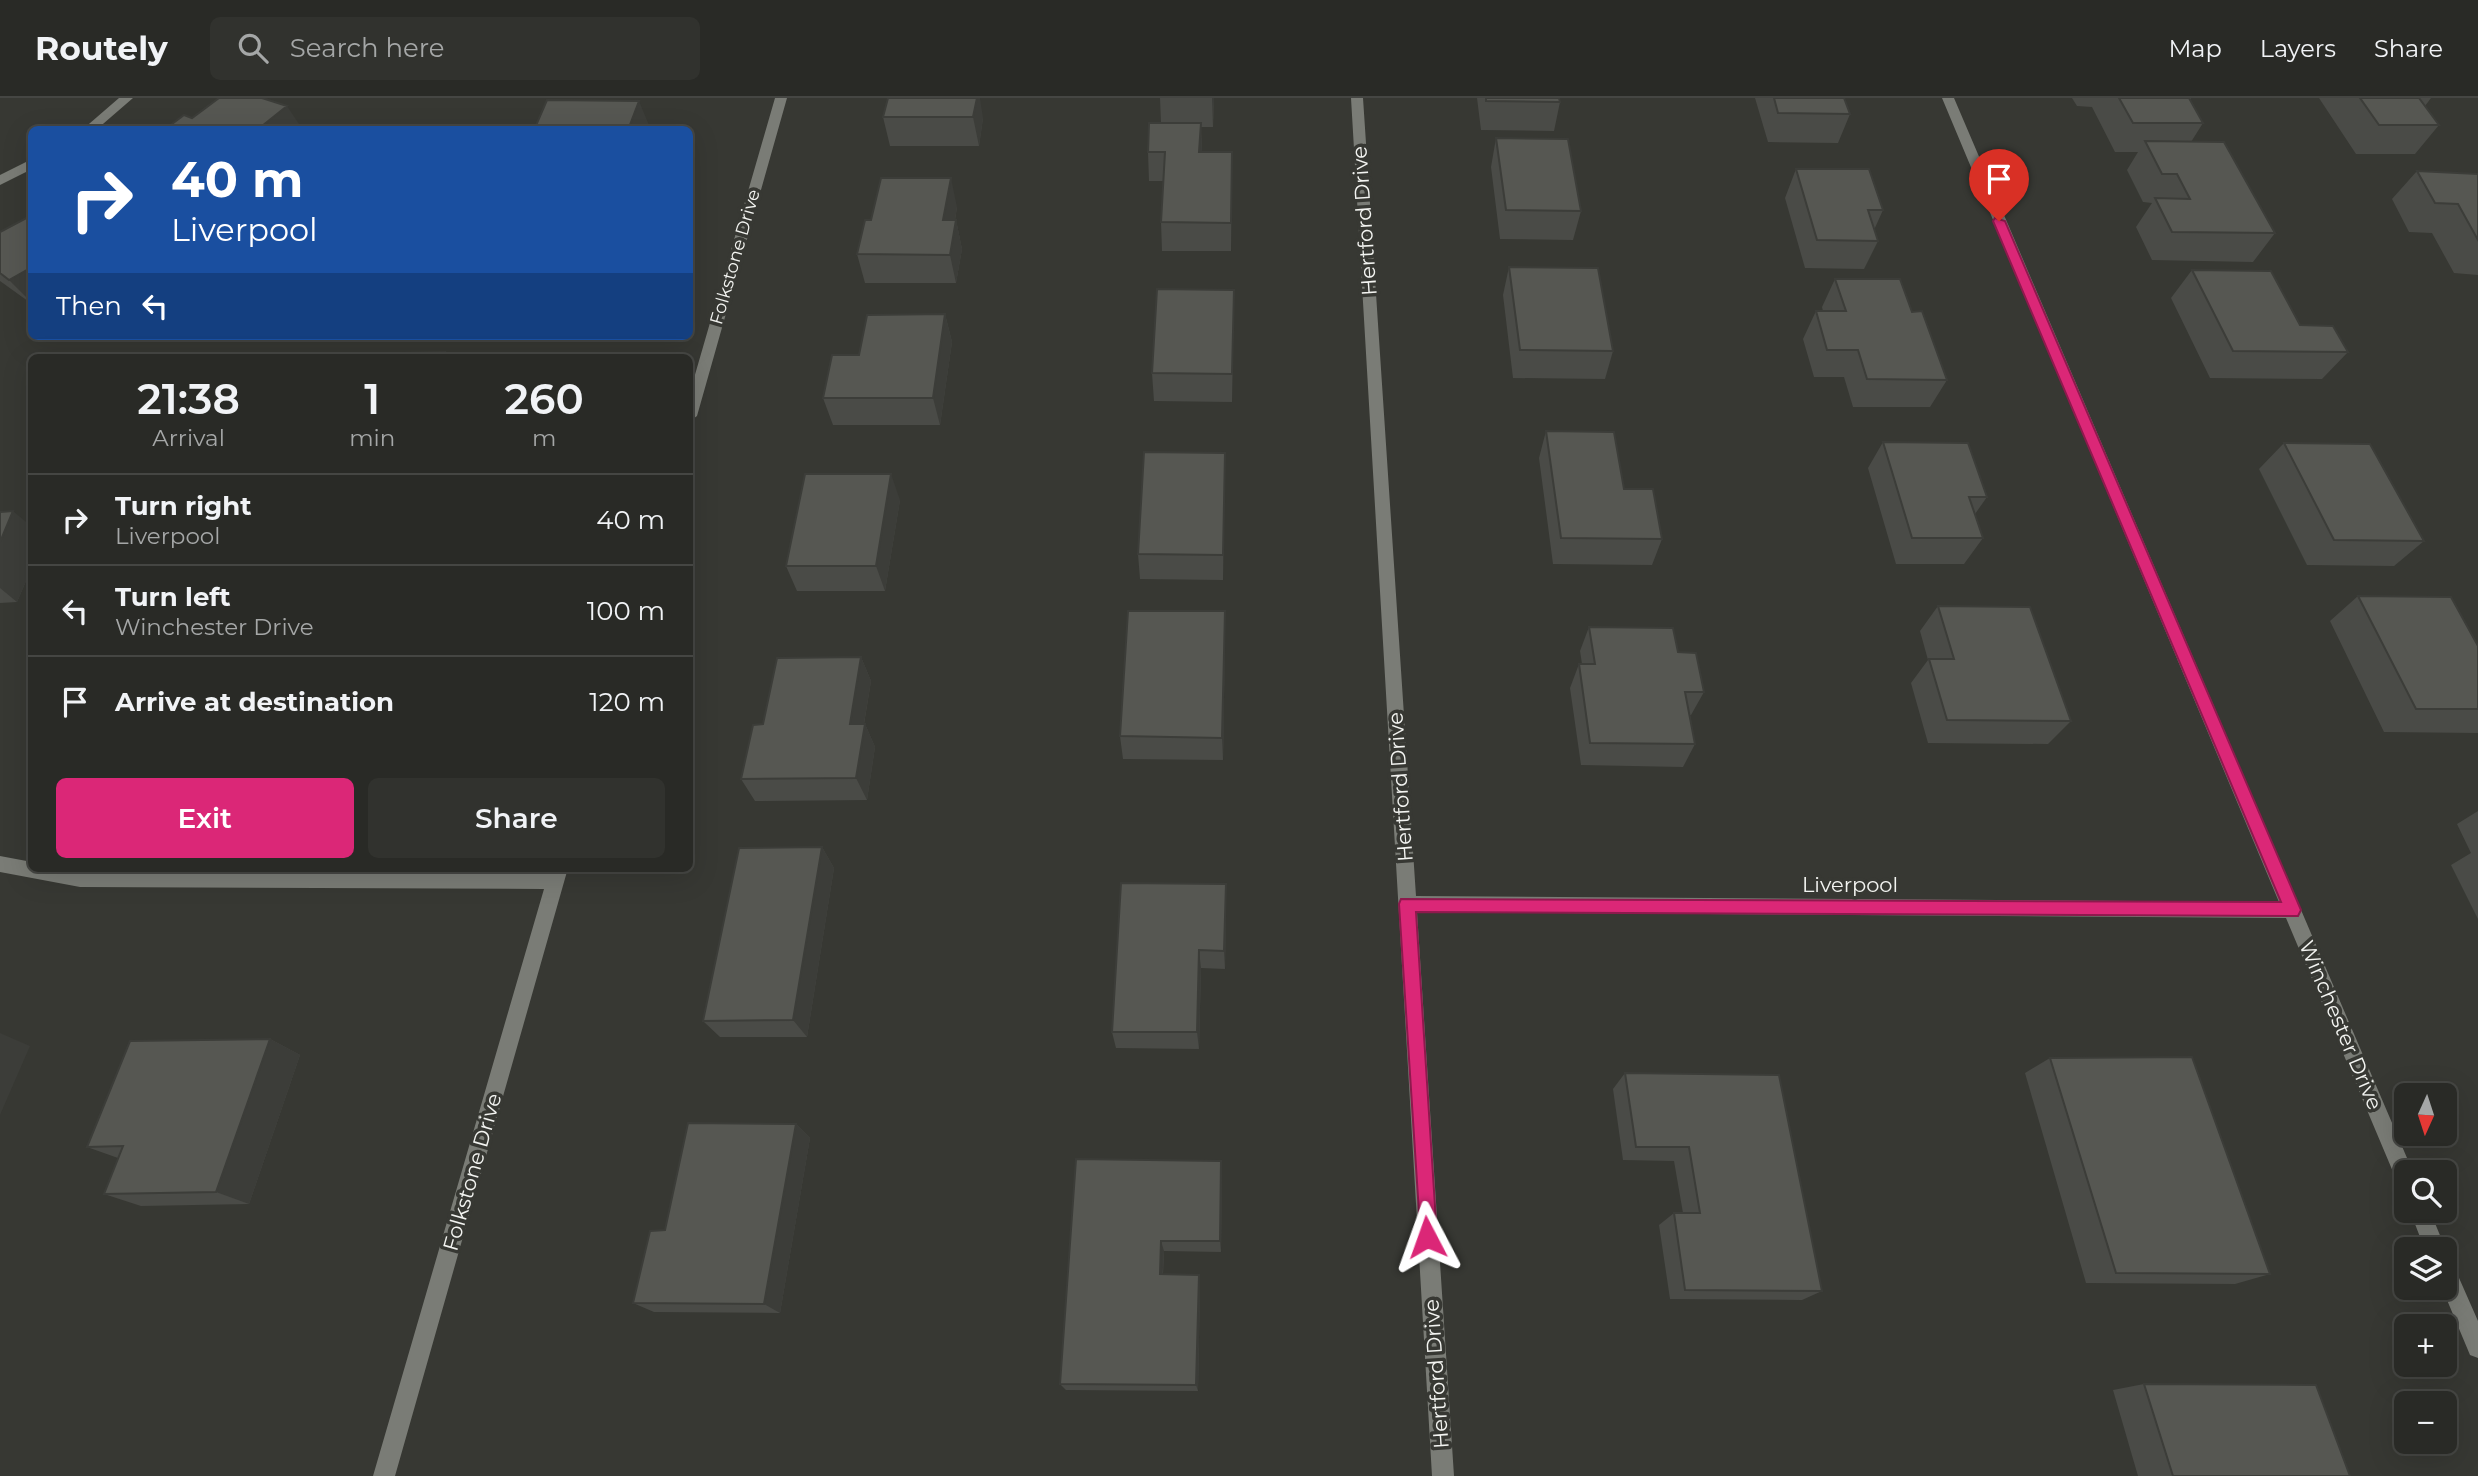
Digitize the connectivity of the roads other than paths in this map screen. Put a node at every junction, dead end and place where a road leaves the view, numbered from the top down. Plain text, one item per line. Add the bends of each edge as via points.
1 (127, 98) edge
2 (781, 98) edge
3 (1356, 98) edge
4 (1948, 98) edge
5 (93, 126) edge
6 (28, 165) edge
7 (0, 181) edge
8 (693, 406) edge
9 (0, 864) edge
10 (28, 869) edge
11 (43, 872) edge
12 (557, 875) edge
13 (1407, 904) junction
14 (2292, 910) junction
15 (2398, 1160) edge
16 (2457, 1297) edge
17 (2478, 1347) edge
18 (384, 1476) edge
19 (1443, 1476) edge

1 - 5 street
2 - 8 street, Folkstone Drive
3 - 13 street, Hertford Drive
4 - 14 street, Winchester Drive
6 - 7 street
9 - 10 street
11 - 12 street via 80,879
12 - 18 street, Folkstone Drive
13 - 14 street, Liverpool
13 - 19 street, Hertford Drive
14 - 15 street, Winchester Drive
16 - 17 street

